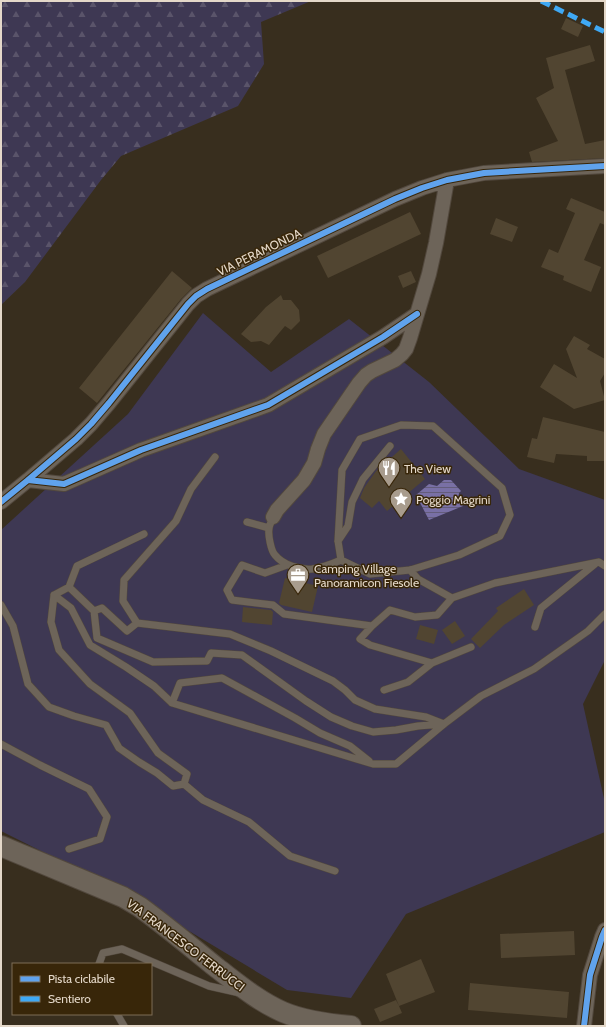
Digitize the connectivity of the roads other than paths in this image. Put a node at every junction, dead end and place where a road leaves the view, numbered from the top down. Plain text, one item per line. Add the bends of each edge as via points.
1 (605, 166) edge
2 (447, 180) junction
3 (417, 314) junction
4 (390, 446) dead end
5 (215, 457) dead end
6 (28, 480) junction
7 (1, 502) edge
8 (247, 522) dead end
9 (271, 522) junction
10 (144, 534) dead end
11 (338, 541) junction
12 (341, 560) junction
13 (597, 563) junction
14 (287, 565) junction
15 (605, 566) edge
16 (410, 570) junction
17 (69, 587) junction
18 (54, 595) junction
19 (452, 598) junction
20 (1, 606) edge
21 (94, 611) junction
22 (605, 614) edge
23 (137, 623) junction
24 (372, 626) junction
25 (535, 627) dead end
26 (471, 647) dead end
27 (432, 663) junction
28 (384, 690) dead end
29 (172, 703) junction
30 (444, 724) junction
31 (1, 744) edge
32 (373, 764) junction
33 (184, 784) junction
34 (1, 846) edge
35 (69, 849) dead end
36 (335, 871) dead end
37 (605, 930) edge
38 (99, 963) edge
39 (256, 997) junction
40 (118, 1015) edge
41 (124, 1026) edge
42 (351, 1026) edge
43 (584, 1026) edge

1 - 2 street, VIA PERAMONDA via 484,173
2 - 3 street via 429,274
2 - 6 street, VIA PERAMONDA via 395,199 196,296 91,424
3 - 6 street via 268,405 141,450 64,484
3 - 9 street via 406,349 395,360 372,371 359,383 324,434 314,463 304,480 277,510
4 - 11 lane via 363,479 352,502 348,526
5 - 23 lane via 191,490 176,521 124,580 123,601
6 - 7 street, VIA PERAMONDA
8 - 9 lane
9 - 14 lane via 268,536 274,555
10 - 17 lane via 77,566
11 - 12 lane
11 - 16 lane via 342,470 360,439 401,424 433,426 502,488 510,515 500,536 459,555
12 - 14 lane via 311,569
12 - 16 lane via 370,574
13 - 15 lane
13 - 19 lane via 495,583
13 - 25 lane via 542,608
14 - 24 lane via 265,573 242,565 228,590 232,600 273,605 284,614
16 - 19 lane via 418,579
17 - 18 lane
17 - 21 lane
18 - 29 lane via 71,608 90,646 154,686
18 - 33 lane via 51,622 59,650 90,684 130,713 158,753 187,774
19 - 24 lane via 438,615 415,617 390,610
20 - 33 lane via 13,626 28,684 49,706 106,725 119,748 173,786
21 - 23 lane via 102,608 128,632
21 - 30 lane via 97,638 153,662 207,662 211,653 242,655 306,701 331,717 352,726 373,732
22 - 30 lane via 588,631 534,669 481,696
23 - 30 lane via 230,634 333,681 355,700 375,709 426,717
24 - 27 lane via 360,639 370,645
26 - 27 lane
27 - 28 lane via 408,682
29 - 32 lane
29 - 32 lane via 180,683 222,678 320,733 350,746
30 - 32 lane via 396,764
31 - 35 lane via 89,789 107,817 100,839
33 - 36 lane via 203,800 249,822 290,856
34 - 39 main road, VIA FRANCESCO FERRUCCI via 140,907
37 - 43 street via 590,975
38 - 39 lane via 103,953 122,949 209,986
39 - 42 main road, VIA FRANCESCO FERRUCCI via 282,1012 299,1018
40 - 41 lane

